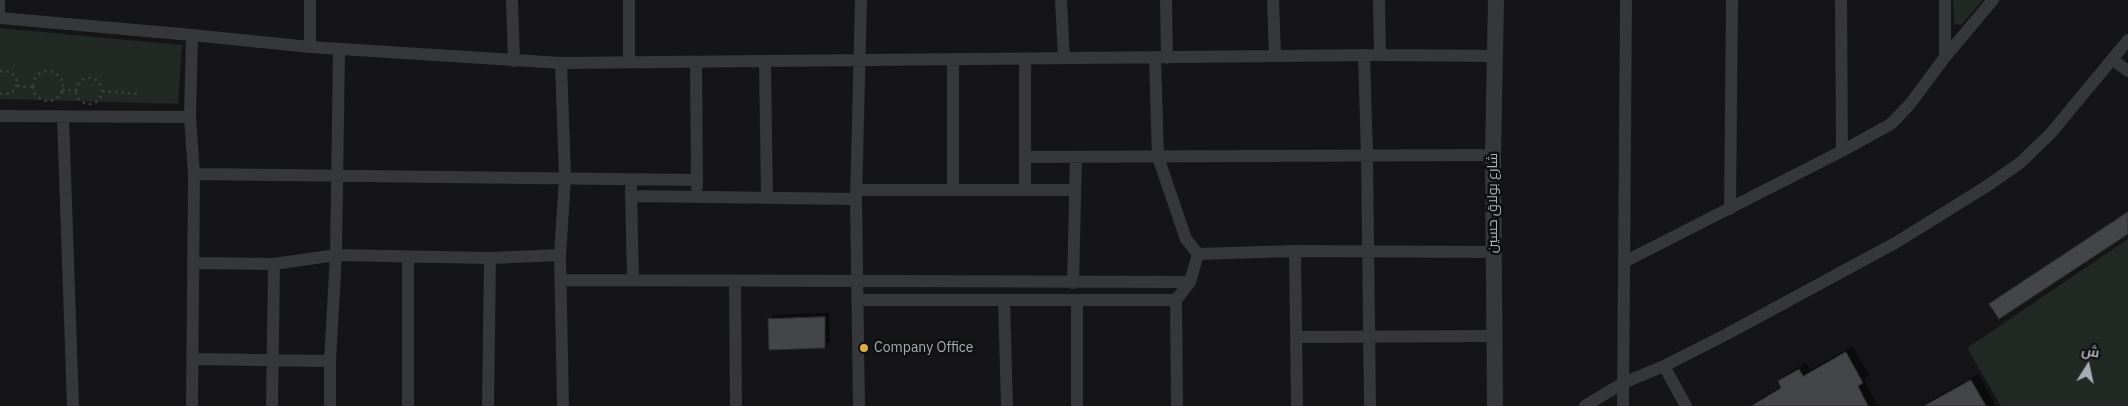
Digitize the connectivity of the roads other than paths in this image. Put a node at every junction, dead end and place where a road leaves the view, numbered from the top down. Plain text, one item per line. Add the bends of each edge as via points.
1 (2, 0) edge
2 (310, 0) edge
3 (512, 0) edge
4 (629, 0) edge
5 (861, 0) edge
6 (1061, 0) edge
7 (1166, 0) edge
8 (1273, 0) edge
9 (1378, 0) edge
10 (1496, 0) edge
11 (1626, 0) edge
12 (1732, 0) edge
13 (1841, 0) edge
14 (1945, 0) edge
15 (1993, 0) edge
16 (1, 18) edge
17 (192, 34) junction
18 (2128, 40) edge
19 (310, 47) junction
20 (339, 50) junction
21 (1380, 55) junction
22 (1275, 56) junction
23 (1364, 56) junction
24 (1494, 56) junction
25 (1945, 57) junction
26 (1064, 58) junction
27 (1161, 58) junction
28 (1025, 59) junction
29 (514, 60) junction
30 (953, 60) junction
31 (2113, 60) junction
32 (765, 61) junction
33 (860, 61) junction
34 (629, 62) junction
35 (696, 62) junction
36 (561, 63) junction
37 (2128, 71) edge
38 (0, 116) edge
39 (63, 117) junction
40 (190, 117) junction
41 (1842, 152) junction
42 (1493, 155) junction
43 (1367, 156) junction
44 (1025, 157) junction
45 (1076, 157) junction
46 (1158, 157) junction
47 (194, 174) junction
48 (338, 176) junction
49 (565, 178) junction
50 (632, 179) junction
51 (697, 180) junction
52 (1025, 189) junction
53 (953, 190) junction
54 (1075, 190) junction
55 (857, 195) junction
56 (631, 196) junction
57 (697, 196) junction
58 (767, 197) junction
59 (1730, 209) junction
60 (1295, 251) junction
61 (1368, 251) junction
62 (1493, 252) junction
63 (1198, 254) junction
64 (560, 255) junction
65 (336, 256) junction
66 (408, 257) junction
67 (490, 258) junction
68 (1624, 262) junction
69 (193, 263) junction
70 (274, 264) junction
71 (560, 280) junction
72 (632, 280) junction
73 (735, 281) junction
74 (859, 282) junction
75 (1190, 282) junction
76 (1074, 283) junction
77 (859, 300) junction
78 (1004, 300) junction
79 (1077, 300) junction
80 (1176, 300) junction
81 (1496, 336) junction
82 (1296, 337) junction
83 (1369, 337) junction
84 (192, 359) junction
85 (272, 360) junction
86 (330, 361) junction
87 (1664, 366) junction
88 (1624, 383) junction
89 (73, 406) edge
90 (192, 406) edge
91 (272, 406) edge
92 (330, 406) edge
93 (408, 406) edge
94 (488, 406) edge
95 (563, 406) edge
96 (736, 406) edge
97 (859, 406) edge
98 (1007, 406) edge
99 (1077, 406) edge
100 (1177, 406) edge
101 (1297, 406) edge
102 (1370, 406) edge
103 (1495, 406) edge
104 (1585, 406) edge
105 (1624, 406) edge
106 (1686, 406) edge

1 - 16 lane
2 - 19 street
3 - 29 street
4 - 34 street
5 - 33 street
6 - 26 street
7 - 27 street
8 - 22 street
9 - 21 street
10 - 24 street, شارع بولاق حسين
11 - 68 street
12 - 59 street
13 - 41 street
14 - 25 street
15 - 25 street
16 - 17 street
17 - 19 street
17 - 40 street
18 - 31 street
19 - 20 street
20 - 29 street
20 - 48 street
21 - 23 street
21 - 24 street
22 - 23 street
22 - 27 street
23 - 43 street
24 - 42 street, شارع بولاق حسين
25 - 41 street via 1891,124
26 - 27 street
26 - 28 street
27 - 46 street
28 - 30 street
28 - 44 street
29 - 36 street
30 - 33 street
30 - 53 street
31 - 37 street
31 - 87 street via 2051,132 2020,162 1987,186 1897,242
32 - 33 street
32 - 35 street
32 - 58 street
33 - 55 street
34 - 35 street
34 - 36 street
35 - 51 street
36 - 49 street
38 - 39 street
39 - 40 street
39 - 89 street
40 - 47 street
41 - 59 street
42 - 43 street
42 - 62 street, شارع بولاق حسين
43 - 46 street
43 - 61 street
44 - 45 street
44 - 52 street
45 - 46 street
45 - 54 street
46 - 63 street via 1186,239
47 - 48 street
47 - 69 street
48 - 49 street
48 - 65 street
49 - 50 street
49 - 64 street
50 - 51 street
50 - 56 street
51 - 57 street
52 - 53 street
52 - 54 street
53 - 55 street
54 - 76 street
55 - 58 street
55 - 74 street
56 - 57 street
56 - 72 street
57 - 58 street
59 - 68 street
60 - 61 street
60 - 63 street
60 - 82 street
61 - 62 street
61 - 83 street
62 - 81 street, شارع بولاق حسين
63 - 75 street
64 - 67 street
64 - 71 street
65 - 66 street
65 - 70 street
65 - 86 street
66 - 67 street
66 - 93 street
67 - 94 street
68 - 88 street
69 - 70 street
69 - 84 street
70 - 85 street
71 - 72 street
71 - 95 street
72 - 73 street
73 - 74 street
73 - 96 street
74 - 76 street
74 - 77 street
75 - 76 street
75 - 80 street
77 - 78 street
77 - 97 street
78 - 79 street
78 - 98 street
79 - 80 street
79 - 99 street
80 - 100 street
81 - 83 street
81 - 103 street, شارع بولاق حسين
82 - 83 street
82 - 101 street
83 - 102 street
84 - 85 street
84 - 90 street
85 - 86 street
85 - 91 street
86 - 92 street
87 - 88 street
87 - 106 street
88 - 104 street
88 - 105 street

